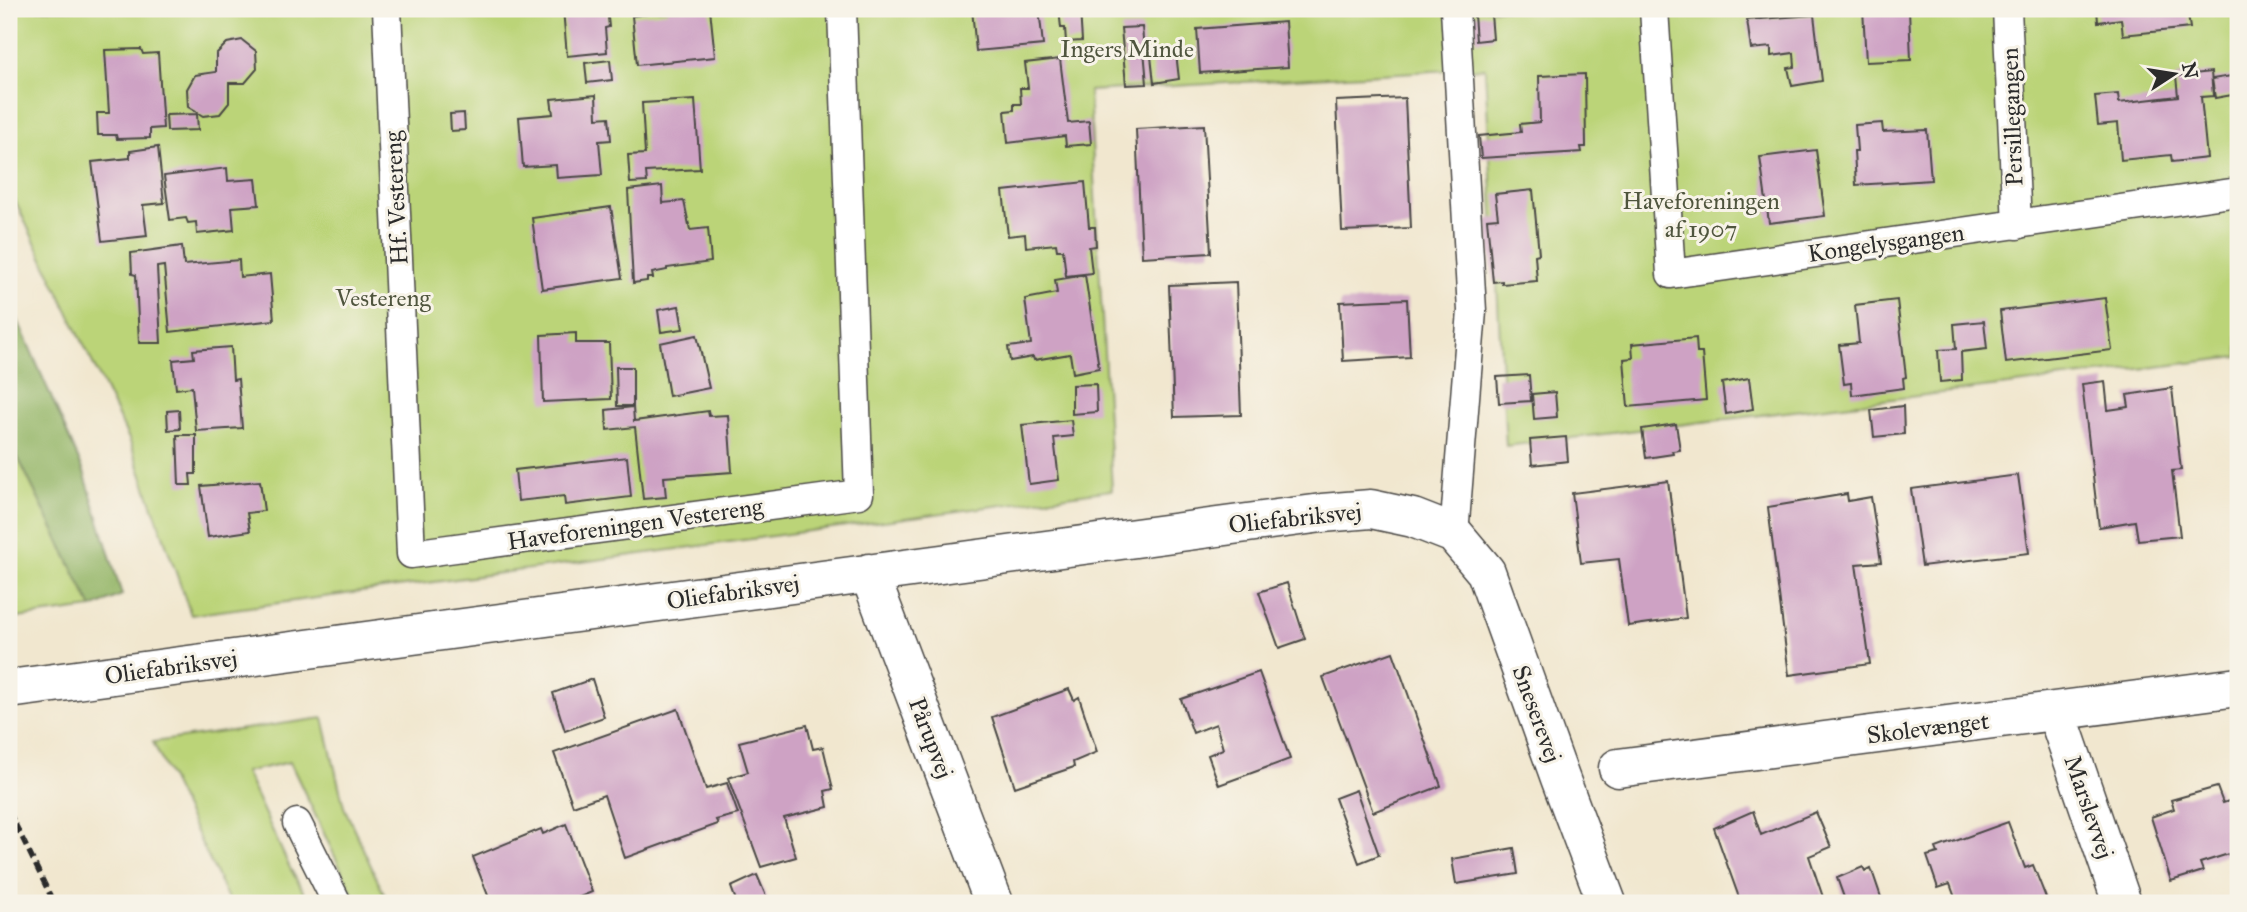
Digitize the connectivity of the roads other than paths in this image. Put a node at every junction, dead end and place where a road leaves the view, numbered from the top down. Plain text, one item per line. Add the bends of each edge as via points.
1 (387, 9) edge
2 (842, 9) edge
3 (1455, 9) edge
4 (1654, 9) edge
5 (2007, 9) edge
6 (2238, 192) edge
7 (2017, 225) junction
8 (1454, 534) junction
9 (411, 554) joint
10 (869, 573) junction
11 (2238, 687) edge
12 (9, 689) edge
13 (2056, 711) junction
14 (1618, 768) dead end
15 (297, 823) dead end
16 (337, 903) edge
17 (994, 903) edge
18 (1607, 903) edge
19 (2122, 903) edge

1 - 9 lane, Hf. Vestereng
2 - 9 lane, Haveforeningen Vestereng via 859,494
3 - 8 lane via 1472,311
4 - 7 lane, Kongelysgangen via 1671,274
5 - 7 lane, Persillegangen
6 - 7 lane, Kongelysgangen
8 - 10 street, Oliefabriksvej via 1371,509
8 - 18 street, Sneserevej via 1486,572
10 - 12 street, Oliefabriksvej
10 - 17 street, Pårupvej
11 - 13 street, Skolevænget
13 - 14 street, Skolevænget
13 - 19 street, Marslevvej
15 - 16 lane

